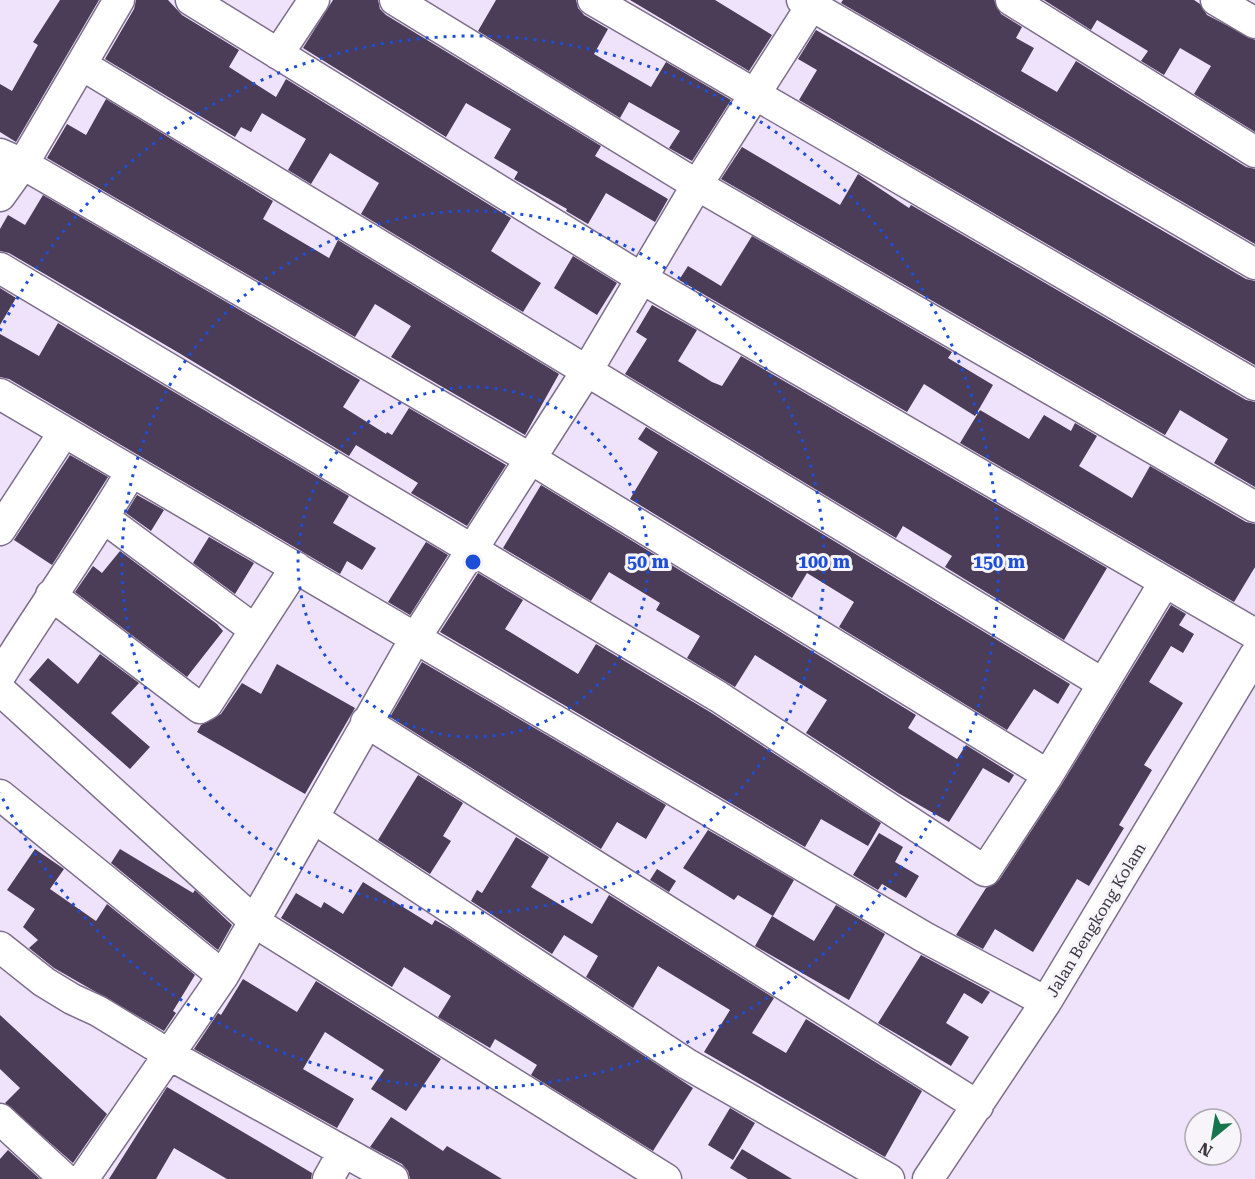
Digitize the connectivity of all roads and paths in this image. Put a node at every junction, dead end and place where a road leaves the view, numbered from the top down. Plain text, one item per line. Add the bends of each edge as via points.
1 (119, 0) edge
2 (191, 0) edge
3 (314, 0) edge
4 (395, 0) edge
5 (593, 0) edge
6 (1011, 0) edge
7 (1216, 0) edge
8 (809, 2) edge
9 (1255, 23) edge
10 (278, 54) junction
11 (82, 65) junction
12 (755, 94) junction
13 (1255, 152) edge
14 (12, 159) edge
15 (698, 185) junction
16 (0, 196) edge
17 (1255, 264) edge
18 (0, 268) edge
19 (641, 278) junction
20 (588, 369) junction
21 (1255, 385) edge
22 (0, 394) edge
23 (64, 432) junction
24 (531, 459) junction
25 (131, 472) junction
26 (1255, 507) edge
27 (104, 518) junction
28 (0, 530) edge
29 (474, 549) junction
30 (296, 567) junction
31 (1164, 583) junction
32 (51, 595) junction
33 (255, 630) junction
34 (1255, 634) edge
35 (416, 637) junction
36 (1255, 655) edge
37 (0, 676) edge
38 (1102, 682) junction
39 (0, 690) edge
40 (366, 722) junction
41 (1048, 775) junction
42 (0, 795) edge
43 (315, 819) junction
44 (256, 923) junction
45 (0, 947) edge
46 (224, 976) junction
47 (1046, 1002) junction
48 (170, 1055) junction
49 (978, 1106) junction
50 (0, 1119) edge
51 (343, 1152) junction
52 (65, 1179) edge
53 (83, 1179) edge
54 (328, 1179) edge
55 (393, 1179) edge
56 (666, 1179) edge
57 (889, 1179) edge
58 (928, 1179) edge

1 - 11 street
2 - 10 street
3 - 10 street
4 - 15 street
5 - 12 street
6 - 13 street
7 - 9 street
8 - 12 street
8 - 17 street
10 - 19 street
11 - 14 street
11 - 20 street
12 - 15 street
12 - 21 street
14 - 16 street
14 - 24 street
15 - 19 street
15 - 26 street
18 - 29 street
19 - 20 street
19 - 31 street
20 - 24 street
20 - 38 street
22 - 23 street
23 - 25 street
23 - 28 street
24 - 29 street
24 - 41 street
25 - 27 street
25 - 30 street
27 - 32 street
27 - 33 street
29 - 35 street
29 - 41 street via 719,697 985,871
30 - 33 street
30 - 35 street
31 - 34 street
31 - 38 street
32 - 33 street via 200,708 207,704
32 - 37 street
35 - 40 street
35 - 47 street via 924,937
36 - 47 street, Jalan Bengkong Kolam
38 - 41 street
39 - 44 street
40 - 43 street
40 - 49 street
42 - 46 street
43 - 44 street
43 - 57 street via 687,1064
44 - 46 street
44 - 56 street
45 - 48 street via 44,982
46 - 48 street
47 - 49 street, Jalan Bengkong Kolam
48 - 51 street
48 - 53 street
49 - 58 street, Jalan Bengkong Kolam
50 - 52 street
51 - 54 street
51 - 55 street

